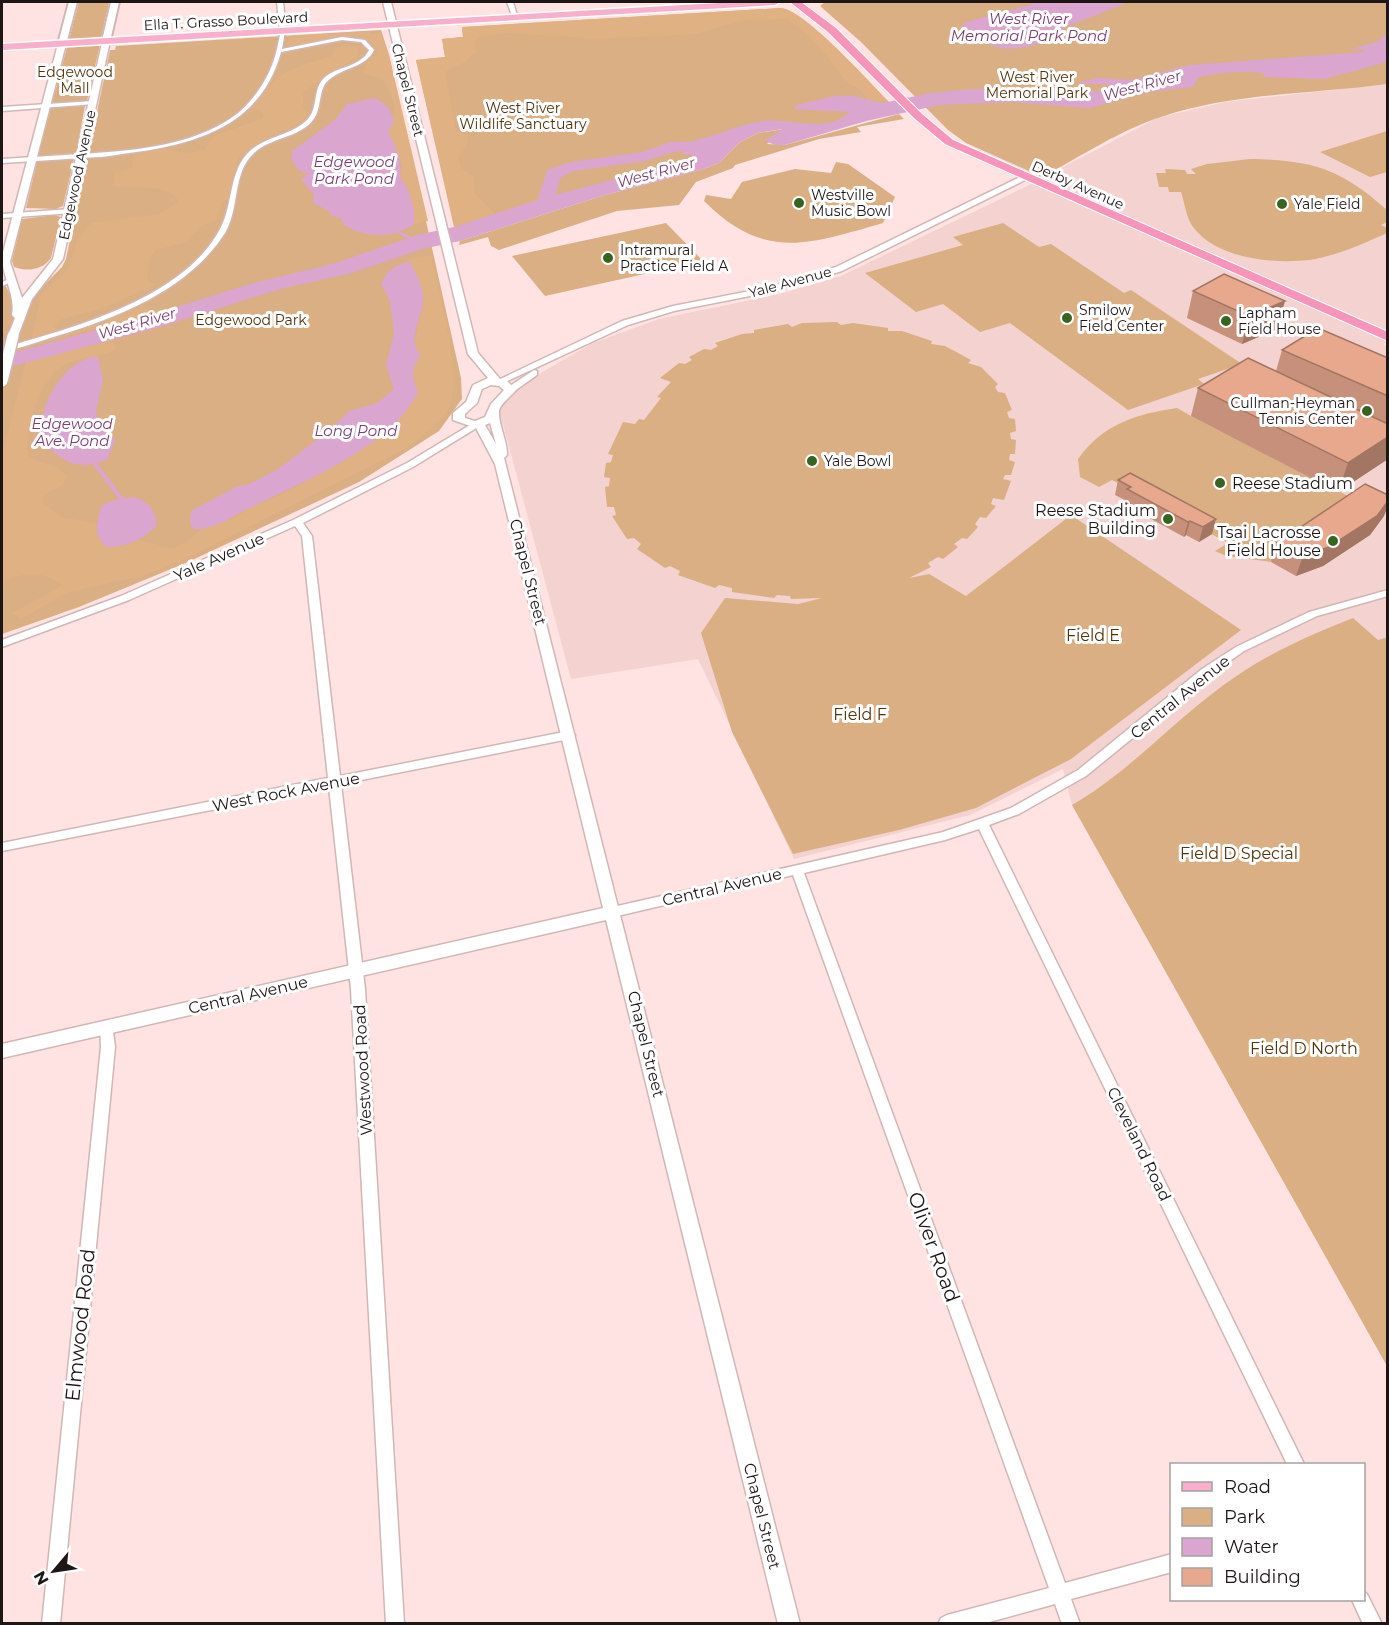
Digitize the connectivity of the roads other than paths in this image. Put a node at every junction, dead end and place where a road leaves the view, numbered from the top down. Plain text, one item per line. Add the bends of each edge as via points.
1 (73, 2) edge
2 (115, 2) edge
3 (280, 2) edge
4 (387, 2) edge
5 (510, 2) edge
6 (775, 2) edge
7 (795, 2) edge
8 (516, 18) junction
9 (392, 25) junction
10 (283, 31) junction
11 (106, 41) junction
12 (62, 44) junction
13 (2, 47) edge
14 (279, 51) junction
15 (93, 103) junction
16 (45, 106) junction
17 (2, 109) edge
18 (81, 156) junction
19 (31, 159) junction
20 (2, 161) edge
21 (1025, 178) junction
22 (70, 211) junction
23 (16, 215) junction
24 (2, 216) edge
25 (7, 282) edge
26 (13, 336) junction
27 (1388, 337) edge
28 (2, 350) edge
29 (473, 354) junction
30 (545, 361) junction
31 (2, 381) edge
32 (497, 382) junction
33 (477, 387) junction
34 (510, 390) junction
35 (493, 415) junction
36 (459, 420) junction
37 (477, 424) junction
38 (429, 453) junction
39 (501, 464) junction
40 (297, 522) junction
41 (1388, 593) edge
42 (2, 644) edge
43 (569, 735) junction
44 (333, 782) junction
45 (982, 824) junction
46 (2, 847) edge
47 (797, 870) junction
48 (613, 912) junction
49 (356, 971) junction
50 (107, 1027) junction
51 (2, 1052) edge
52 (1296, 1463) edge
53 (1170, 1564) edge
54 (1060, 1593) junction
55 (1362, 1601) edge
56 (51, 1623) edge
57 (395, 1623) edge
58 (789, 1623) edge
59 (947, 1623) edge
60 (1071, 1623) edge
61 (1373, 1623) edge

1 - 12 main road, Edgewood Avenue
2 - 11 main road, Edgewood Avenue
3 - 10 street
4 - 9 street, Chapel Street
5 - 8 street
6 - 8 main road, Ella T. Grasso Boulevard
7 - 21 highway, Derby Avenue via 832,30 949,142
8 - 9 main road, Ella T. Grasso Boulevard
9 - 10 main road, Ella T. Grasso Boulevard
9 - 29 street, Chapel Street
10 - 11 main road, Ella T. Grasso Boulevard
10 - 14 street
11 - 12 main road, Ella T. Grasso Boulevard
11 - 15 street, Edgewood Avenue
12 - 13 main road, Ella T. Grasso Boulevard
12 - 16 street, Edgewood Avenue
14 - 18 street via 263,86 240,115 226,124 163,144
14 - 28 street via 341,38 363,41 372,50 366,59 325,80 319,90 318,110 309,121 263,143 245,159 225,228 211,248 184,273 108,315
15 - 16 street
15 - 18 street, Edgewood Avenue
16 - 17 street
16 - 19 street, Edgewood Avenue
18 - 19 street
18 - 22 street, Edgewood Avenue
19 - 20 street
19 - 23 street, Edgewood Avenue
21 - 27 highway, Derby Avenue
21 - 30 street, Yale Avenue via 838,269 772,289 643,317 604,330
22 - 23 street
22 - 26 street, Edgewood Avenue via 58,259 27,298
23 - 24 street
23 - 25 street, Edgewood Avenue via 5,262
25 - 26 street, Edgewood Avenue via 19,304
26 - 31 street, Edgewood Avenue, bridge
29 - 32 street, Chapel Street
29 - 33 street, Chapel Street via 469,361 479,380
30 - 32 street, Yale Avenue
30 - 34 street, Yale Avenue
32 - 33 street
32 - 34 street, Chapel Street
33 - 36 street via 471,403 459,412
34 - 35 street via 495,406
35 - 37 street
35 - 39 street, Chapel Street via 502,445
36 - 37 street
36 - 38 street, Yale Avenue
37 - 38 street, Yale Avenue
37 - 39 street, Chapel Street
38 - 40 street, Yale Avenue
39 - 43 street, Chapel Street
40 - 42 street, Yale Avenue via 125,598
40 - 44 street, Westwood Road via 307,536
41 - 45 street, Central Avenue via 1313,614 1248,645 1206,672 1082,773 1038,799
43 - 44 street, West Rock Avenue
43 - 48 street, Chapel Street
44 - 46 street, West Rock Avenue
44 - 49 street, Westwood Road
45 - 47 street, Central Avenue
45 - 52 street, Cleveland Road
47 - 48 street, Central Avenue
47 - 54 street, Oliver Road
48 - 49 street, Central Avenue
48 - 58 street, Chapel Street
49 - 50 street, Central Avenue
49 - 57 street, Westwood Road
50 - 51 street, Central Avenue
50 - 56 street, Elmwood Road
53 - 54 street
54 - 59 street
54 - 60 street, Oliver Road
55 - 61 street

